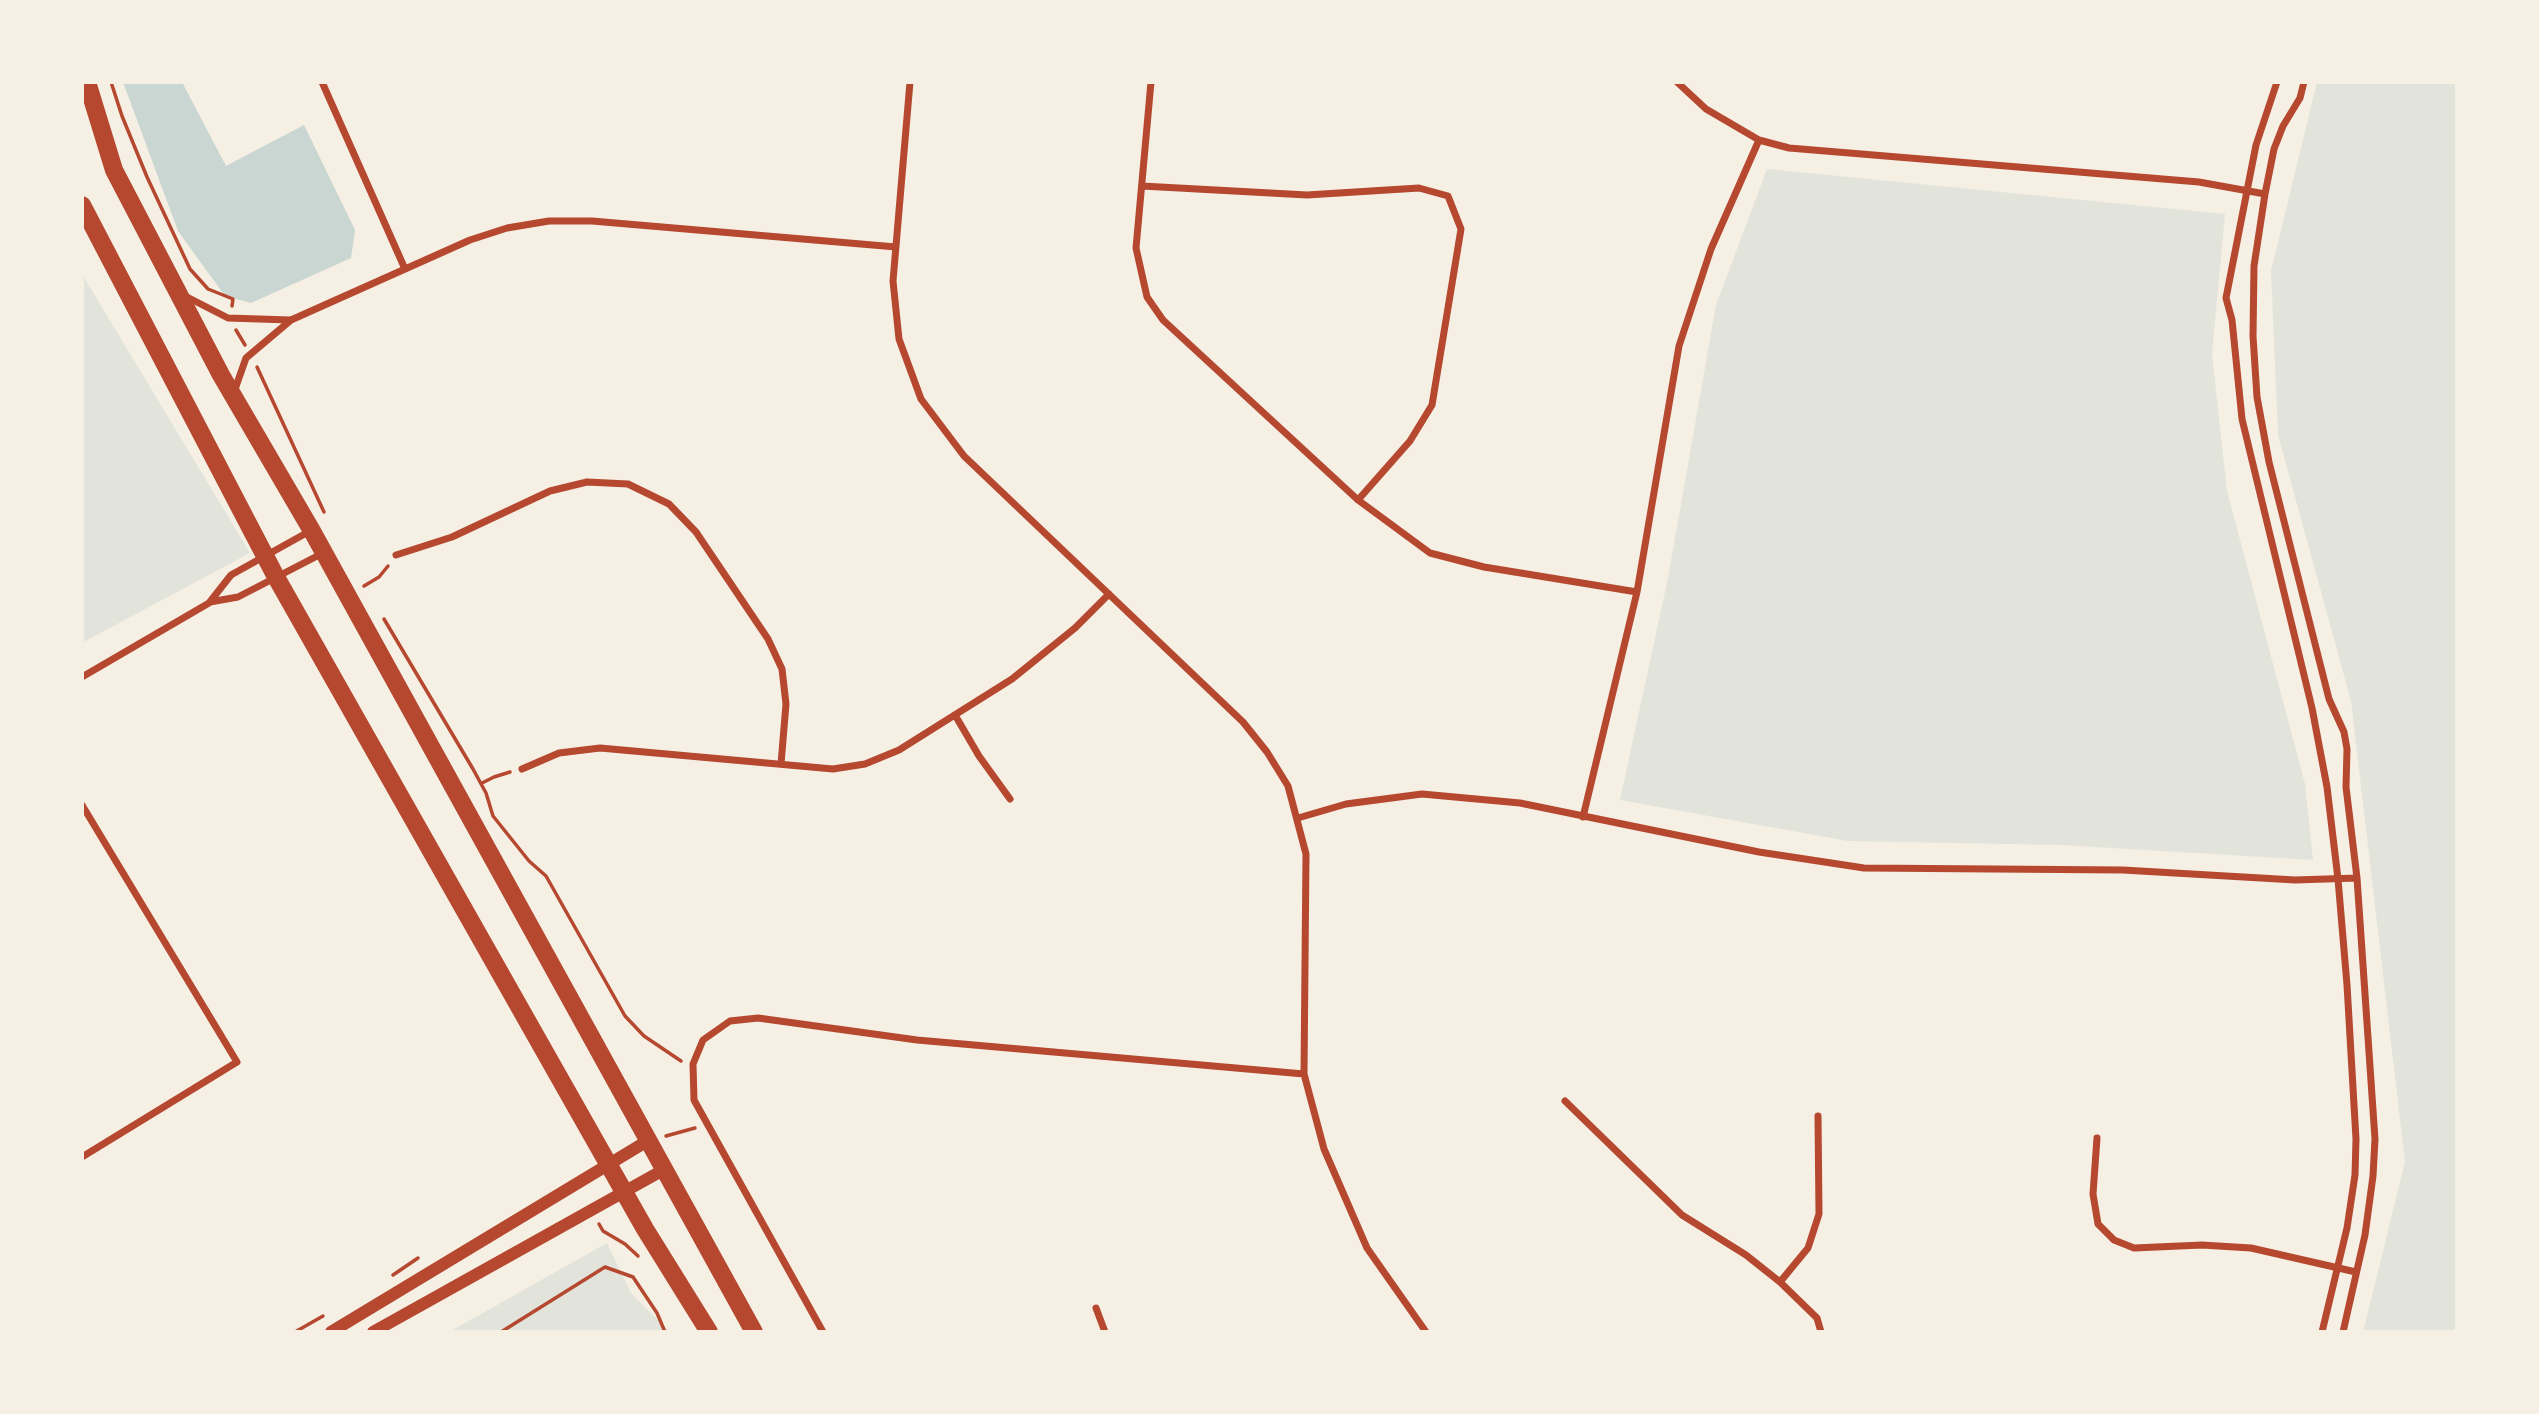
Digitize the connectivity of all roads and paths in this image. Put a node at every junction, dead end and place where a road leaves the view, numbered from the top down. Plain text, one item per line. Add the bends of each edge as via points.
1 (88, 82) edge
2 (111, 82) edge
3 (322, 82) edge
4 (910, 82) edge
5 (1151, 82) edge
6 (1677, 82) edge
7 (2277, 82) edge
8 (2304, 82) edge
9 (1759, 140) junction
10 (1142, 186) junction
11 (2248, 191) junction
12 (2265, 194) junction
13 (82, 205) edge
14 (896, 247) junction
15 (405, 269) junction
16 (177, 292) junction
17 (231, 318) junction
18 (291, 320) junction
19 (250, 354) junction
20 (232, 396) junction
21 (1358, 500) junction
22 (325, 514) dead end
23 (312, 531) junction
24 (324, 553) junction
25 (396, 555) joint
26 (264, 556) junction
27 (276, 577) junction
28 (1637, 592) junction
29 (1109, 594) junction
30 (370, 596) dead end
31 (209, 603) junction
32 (383, 618) dead end
33 (82, 677) edge
34 (955, 715) junction
35 (781, 764) junction
36 (522, 769) joint
37 (481, 784) junction
38 (1010, 799) dead end
39 (82, 805) edge
40 (1583, 817) junction
41 (1298, 818) junction
42 (2357, 878) junction
43 (2338, 879) junction
44 (692, 1071) junction
45 (1304, 1074) junction
46 (1565, 1101) dead end
47 (1818, 1116) dead end
48 (707, 1124) junction
49 (2097, 1138) dead end
50 (649, 1140) junction
51 (82, 1157) edge
52 (608, 1164) junction
53 (665, 1169) junction
54 (624, 1191) junction
55 (590, 1210) junction
56 (641, 1259) dead end
57 (2337, 1267) junction
58 (2356, 1272) junction
59 (1780, 1282) junction
60 (1096, 1308) dead end
61 (331, 1332) edge
62 (373, 1332) edge
63 (501, 1332) edge
64 (665, 1332) edge
65 (709, 1332) edge
66 (754, 1332) edge
67 (823, 1332) edge
68 (1105, 1332) edge
69 (1426, 1332) edge
70 (1821, 1332) edge
71 (2322, 1332) edge
72 (2343, 1332) edge

1 - 16 main road via 114,170
2 - 17 path via 147,177 190,270 208,289 233,299
3 - 15 street
4 - 14 street
5 - 10 street
6 - 9 street via 1706,109
7 - 11 street via 2256,145
8 - 12 street via 2274,149
9 - 11 street via 1789,148 2199,182
9 - 28 street via 1711,249 1679,346
10 - 21 street via 1136,248 1147,297 1163,320
10 - 21 street via 1307,195 1419,188 1448,197 1461,229 1432,405 1410,441
11 - 12 street
11 - 43 street via 2227,298 2240,408 2312,708
12 - 42 street via 2252,297 2256,397 2326,687 2344,732
13 - 26 main road
14 - 15 street via 550,221 470,240
14 - 29 street via 893,281 899,339 921,399 964,456
15 - 18 street
16 - 17 street
16 - 20 main road
17 - 18 street
17 - 19 path
18 - 19 street
19 - 20 street
19 - 22 path
20 - 23 main road
21 - 28 street via 1430,552 1484,567
23 - 24 main road
23 - 26 street
24 - 27 street
24 - 50 main road
25 - 30 path via 379,577 364,586
25 - 35 street via 452,537 550,491 587,482 628,484 668,504 696,532 768,639 782,669 786,704
26 - 27 main road
26 - 31 street via 232,575
27 - 31 street via 238,597
27 - 52 main road
28 - 40 street
29 - 34 street via 1012,679
29 - 41 street via 1243,722 1287,786
31 - 33 street
32 - 37 path
34 - 35 street via 899,750 865,764 833,769
34 - 38 street
35 - 36 street via 600,748 559,753
36 - 37 path
37 - 44 path via 502,830 545,876 625,1016 645,1037
39 - 51 street via 237,1062
40 - 41 street via 1520,803 1422,794 1346,804
40 - 43 street via 1864,868 2123,870
41 - 45 street via 1306,854
42 - 43 street
42 - 58 street via 2375,1139 2365,1235
43 - 57 street via 2356,1139 2355,1175
44 - 45 street via 704,1040 730,1021 758,1017 917,1041
44 - 48 street via 694,1100
45 - 69 street via 1324,1149 1367,1248
46 - 59 street via 1682,1215
47 - 59 street via 1819,1214 1808,1248
48 - 50 path
48 - 67 street
49 - 57 street via 2093,1194 2098,1224 2114,1240 2134,1248 2251,1248
50 - 52 street
50 - 53 main road
52 - 54 main road
52 - 61 street
53 - 54 street
53 - 66 main road
54 - 55 street
54 - 65 main road
55 - 56 path via 603,1231
55 - 62 street
57 - 58 street
57 - 71 street
58 - 72 street
59 - 70 street via 1817,1318
60 - 68 street
63 - 64 path via 605,1267 634,1277

